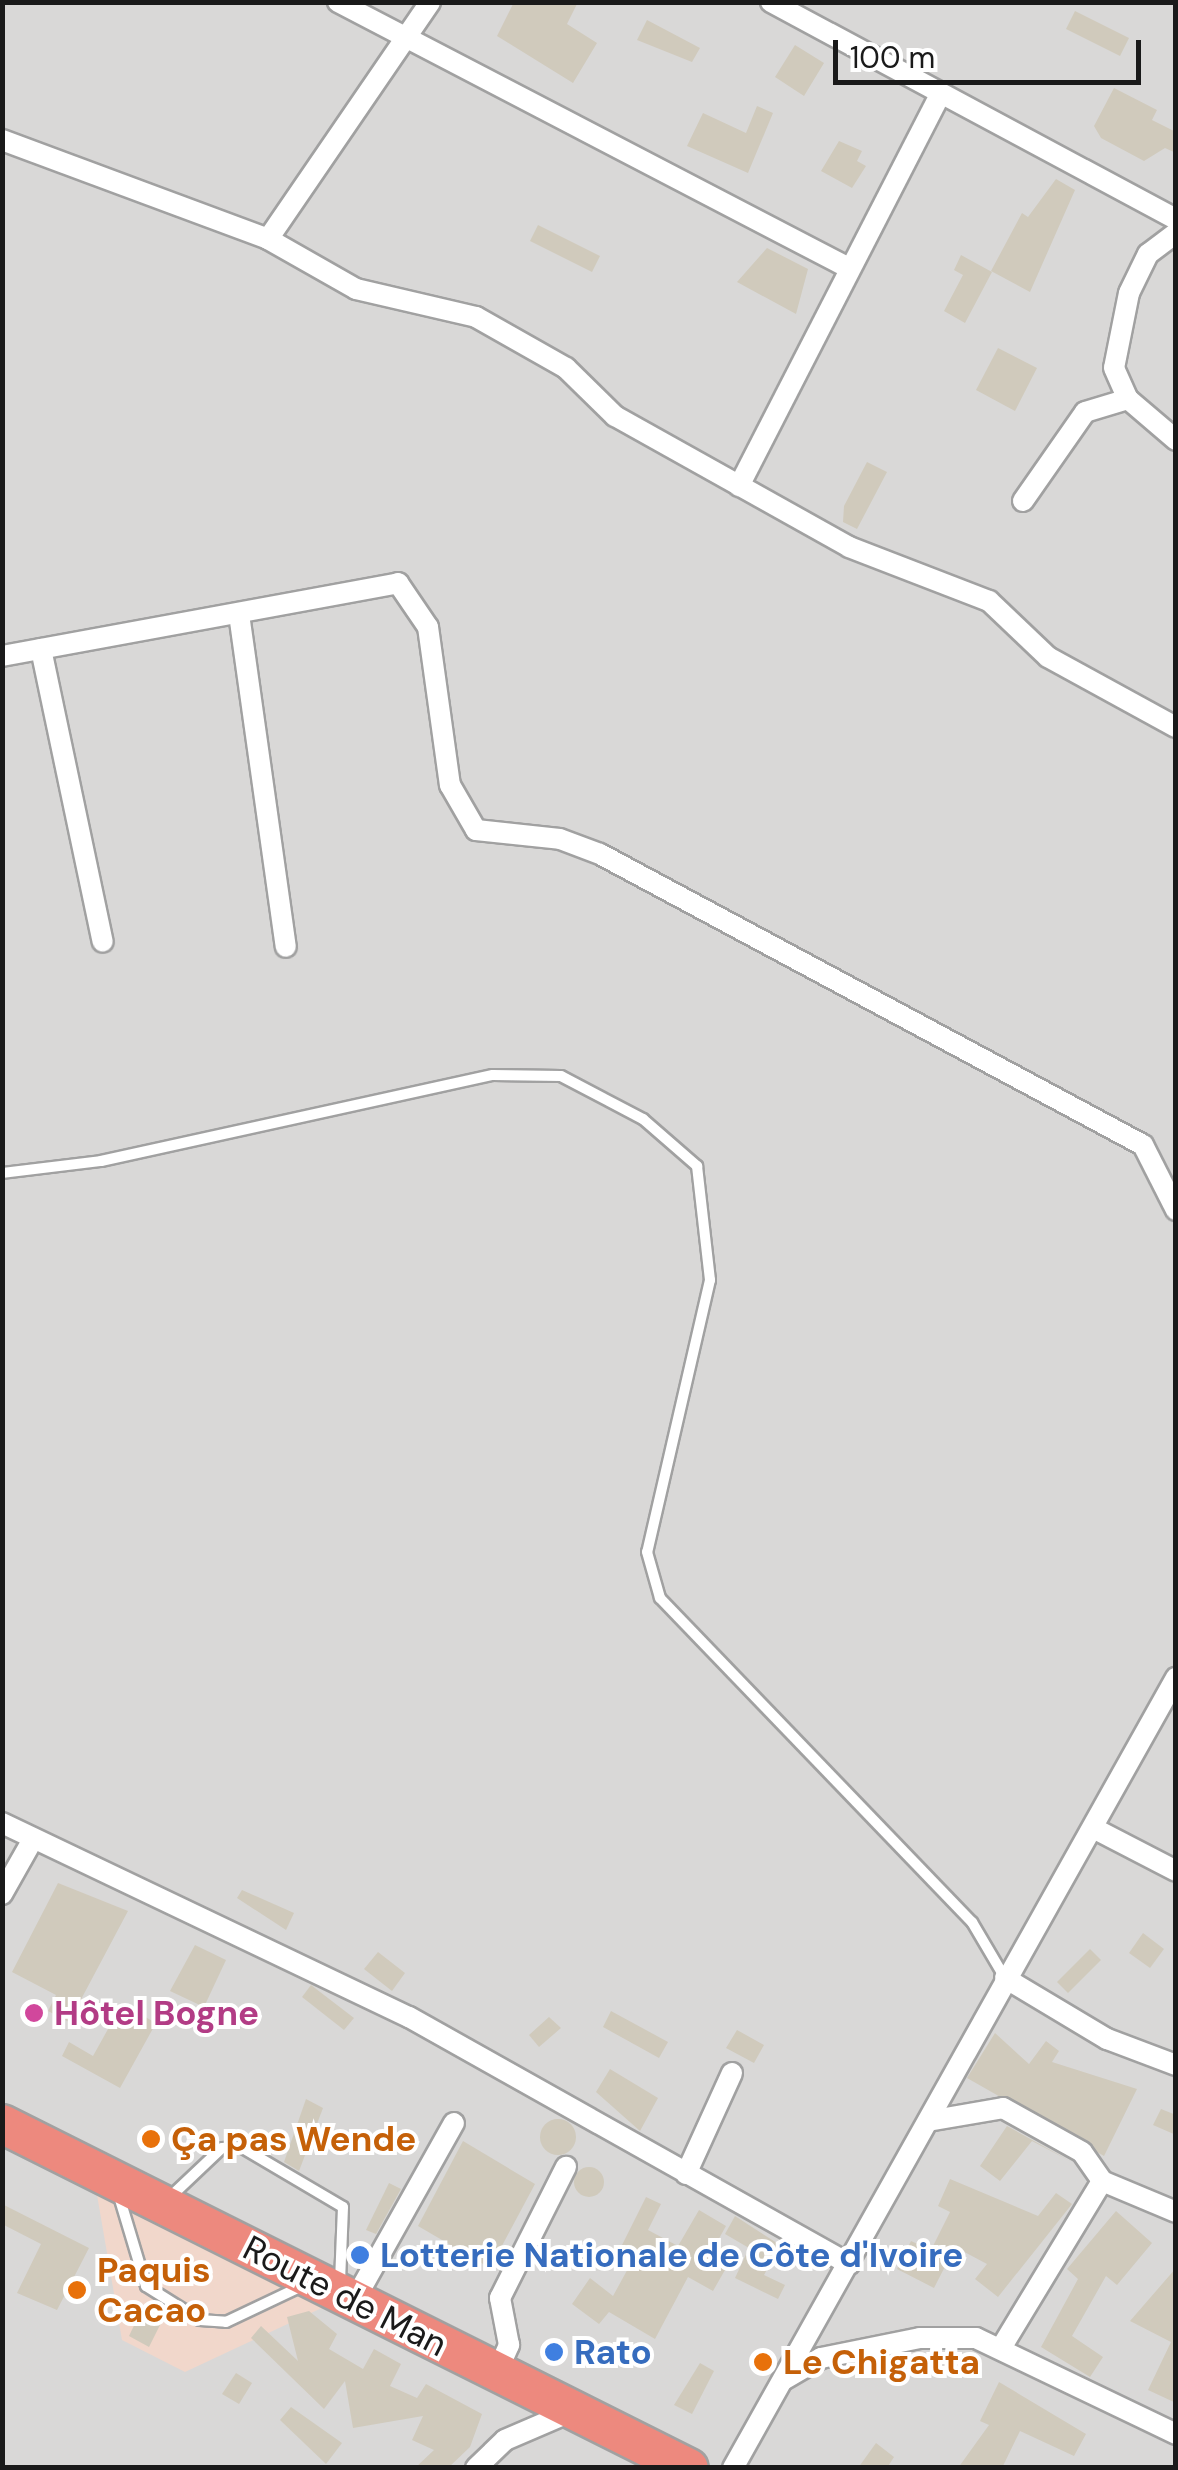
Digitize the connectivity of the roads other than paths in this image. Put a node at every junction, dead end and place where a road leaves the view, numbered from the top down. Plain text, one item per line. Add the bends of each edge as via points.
1 (338, 2) edge
2 (430, 2) edge
3 (771, 2) edge
4 (406, 35) junction
5 (939, 98) junction
6 (7, 149) edge
7 (1176, 219) edge
8 (1176, 233) edge
9 (268, 239) junction
10 (845, 266) junction
11 (1128, 399) junction
12 (1176, 440) edge
13 (739, 486) junction
14 (1023, 501) dead end
15 (239, 614) junction
16 (40, 649) junction
17 (2, 656) edge
18 (1176, 728) edge
19 (103, 942) dead end
20 (286, 946) dead end
21 (2, 1173) edge
22 (1176, 1210) edge
23 (1173, 1689) edge
24 (2, 1823) edge
25 (1095, 1829) junction
26 (32, 1840) junction
27 (1176, 1871) edge
28 (2, 1894) edge
29 (1005, 1978) junction
30 (1176, 2065) edge
31 (732, 2073) dead end
32 (928, 2121) junction
33 (454, 2123) dead end
34 (2, 2124) edge
35 (566, 2167) dead end
36 (686, 2174) junction
37 (115, 2181) junction
38 (1102, 2181) junction
39 (162, 2204) junction
40 (1176, 2212) edge
41 (850, 2264) junction
42 (336, 2292) junction
43 (1001, 2348) junction
44 (497, 2372) junction
45 (783, 2380) junction
46 (575, 2410) junction
47 (1176, 2434) edge
48 (476, 2468) edge
49 (689, 2468) edge
50 (733, 2468) edge

1 - 4 street
2 - 4 street
3 - 5 street
4 - 9 street
4 - 10 street
5 - 7 street
5 - 10 street
6 - 9 street
8 - 11 street via 1148,254 1129,293 1114,368
9 - 13 street via 356,289 476,317 566,368 614,416
10 - 13 street
11 - 12 street
11 - 14 street via 1085,412
13 - 18 street via 849,547 980,596 1048,658
15 - 16 street
15 - 20 street
15 - 22 street via 380,582 409,589 428,627 450,785 476,830 560,839 600,854 1143,1145
16 - 17 street
16 - 19 street
21 - 29 lane via 101,1162 493,1075 562,1076 644,1118 697,1166 710,1280 647,1552 660,1598 972,1922
23 - 25 street
24 - 26 street
25 - 27 street
25 - 29 street
26 - 28 street
26 - 36 street via 314,1968
29 - 30 street via 1076,2023
29 - 32 street
31 - 36 street
32 - 38 street via 1003,2108 1082,2152
32 - 41 street
33 - 42 street
34 - 37 highway, Route de Man
35 - 44 street via 500,2298 509,2346
36 - 41 street
37 - 39 highway, Route de Man
37 - 42 lane via 146,2286 200,2320 226,2322
38 - 40 street
38 - 43 street
39 - 42 highway, Route de Man
39 - 42 lane via 222,2148 241,2147 342,2207
41 - 45 street
42 - 44 highway, Route de Man
43 - 45 street via 920,2338 821,2358
43 - 47 street
44 - 46 highway, Route de Man
45 - 50 street
46 - 48 street via 505,2440
46 - 49 highway, Route de Man

